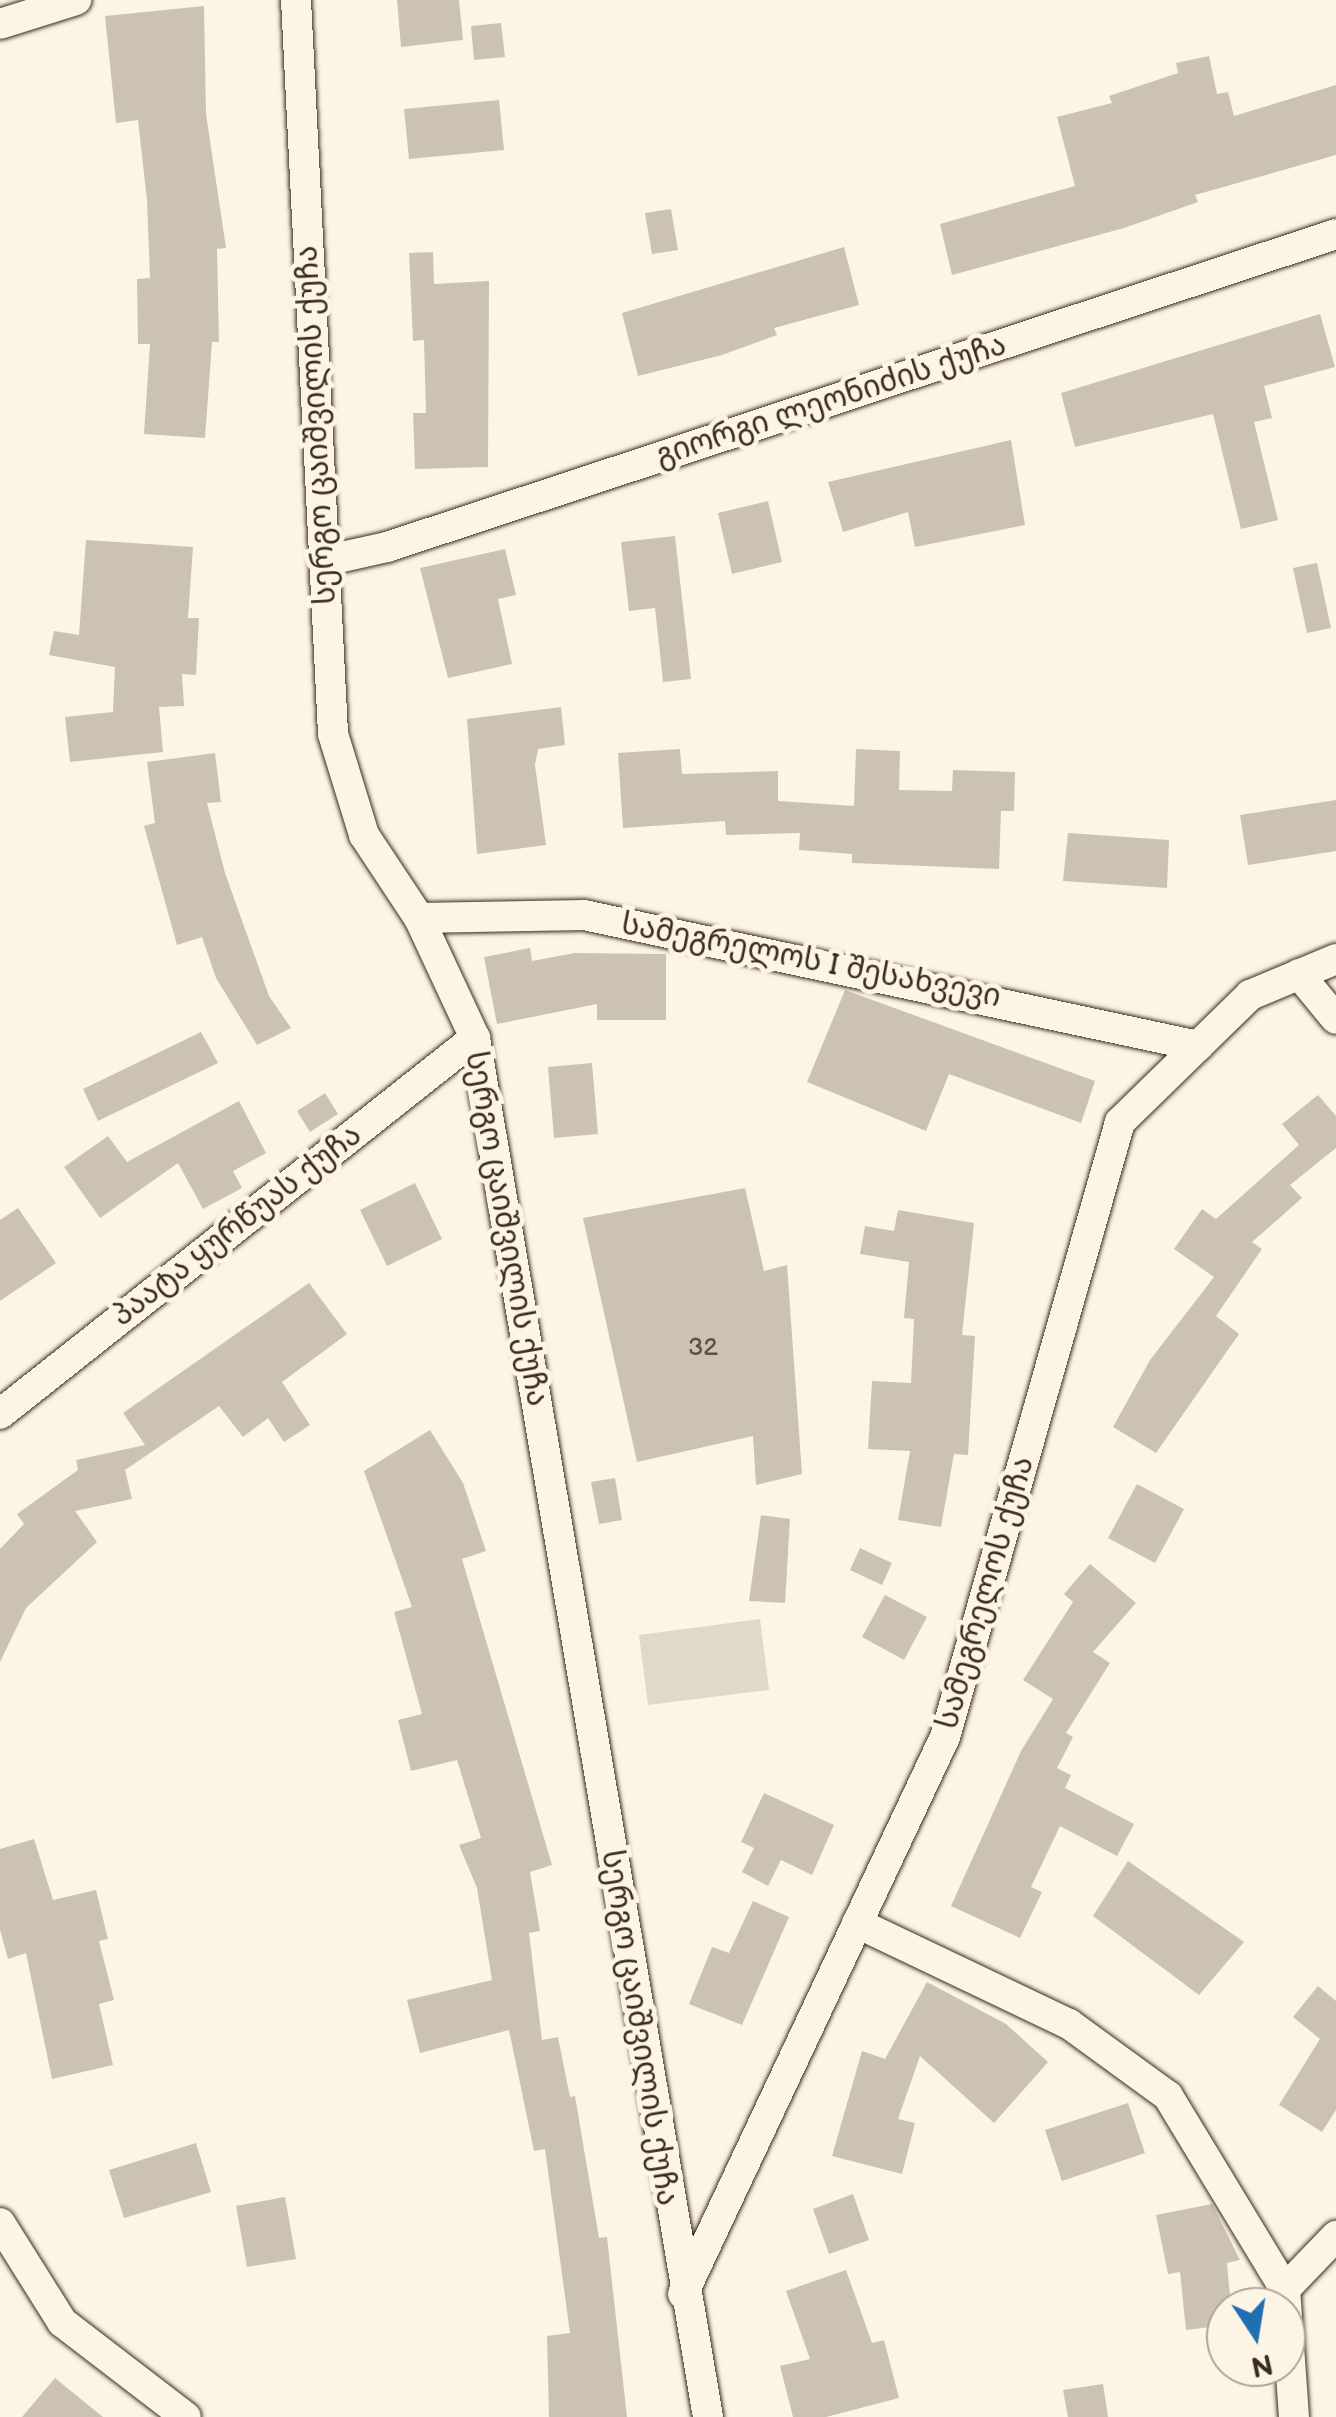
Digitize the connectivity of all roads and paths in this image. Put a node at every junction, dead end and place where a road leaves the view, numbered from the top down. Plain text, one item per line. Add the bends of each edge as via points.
1 (76, 0) edge
2 (296, 0) edge
3 (0, 24) edge
4 (1336, 234) edge
5 (324, 561) junction
6 (419, 918) junction
7 (1336, 960) edge
8 (1298, 974) junction
9 (1336, 1018) edge
10 (474, 1038) junction
11 (1198, 1046) junction
12 (0, 1414) edge
13 (857, 1923) junction
14 (0, 2223) edge
15 (1336, 2236) edge
16 (1284, 2287) edge
17 (1287, 2287) edge
18 (683, 2294) junction
19 (1292, 2387) edge
20 (186, 2417) edge
21 (708, 2417) edge
22 (1294, 2417) edge

1 - 3 street
2 - 5 street, სერგო ცაიშვილის ქუჩა
4 - 5 street, გიორგი ლეონიძის ქუჩა via 388,548
5 - 6 street, სერგო ცაიშვილის ქუჩა via 333,734 364,836
6 - 10 street, სერგო ცაიშვილის ქუჩა
6 - 11 street, სამეგრელოს I შესახვევი via 584,915
7 - 8 street, სამეგრელოს ქუჩა
8 - 9 street
8 - 11 street, სამეგრელოს ქუჩა via 1250,996
10 - 12 street, პაატა ყურწუას ქუჩა
10 - 18 street, სერგო ცაიშვილის ქუჩა
11 - 13 street, სამეგრელოს ქუჩა via 1120,1122 946,1737
13 - 16 street via 1069,2024 1168,2096
13 - 18 street, სამეგრელოს ქუჩა
14 - 20 street via 62,2322
15 - 17 street
18 - 21 street, სერგო ცაიშვილის ქუჩა
19 - 22 street

